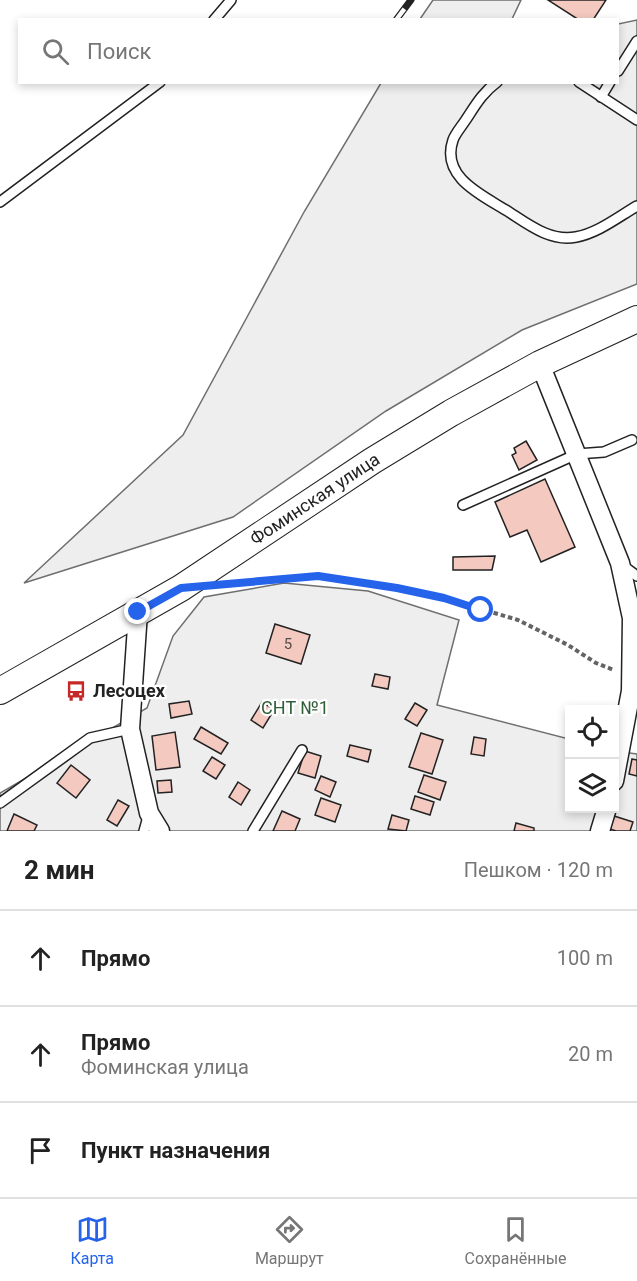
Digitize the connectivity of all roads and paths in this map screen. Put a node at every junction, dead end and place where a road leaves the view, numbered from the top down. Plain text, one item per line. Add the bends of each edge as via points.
1 (231, 0) edge
2 (216, 18) edge
3 (637, 40) edge
4 (619, 69) edge
5 (157, 84) edge
6 (494, 84) edge
7 (582, 84) edge
8 (609, 84) edge
9 (601, 97) junction
10 (637, 120) edge
11 (0, 202) edge
12 (637, 206) edge
13 (637, 319) edge
14 (540, 364) junction
15 (632, 440) dead end
16 (577, 454) junction
17 (463, 505) dead end
18 (620, 563) junction
19 (637, 576) edge
20 (227, 584) dead end
21 (138, 612) junction
22 (632, 675) junction
23 (0, 691) edge
24 (130, 729) junction
25 (302, 750) dead end
26 (619, 760) edge
27 (0, 803) edge
28 (605, 813) edge
29 (147, 822) edge
30 (160, 831) edge
31 (253, 831) edge
32 (600, 831) edge

1 - 2 lane
3 - 4 lane
5 - 11 lane
6 - 12 lane via 485,90 453,139 450,155 454,171 464,183 555,237 576,237 598,230
7 - 9 lane
8 - 9 lane
9 - 10 lane
13 - 14 street, Фоминская улица
14 - 16 street
14 - 21 street, Фоминская улица via 372,461 181,588
15 - 16 lane via 604,452
16 - 17 lane
16 - 18 street
18 - 19 lane
18 - 22 street via 632,618
20 - 22 path via 318,576 444,598 518,621 596,663
21 - 23 street, Фоминская улица
21 - 24 street
22 - 26 street
24 - 27 lane via 90,738
24 - 29 street
25 - 31 lane
28 - 32 street
29 - 30 street

